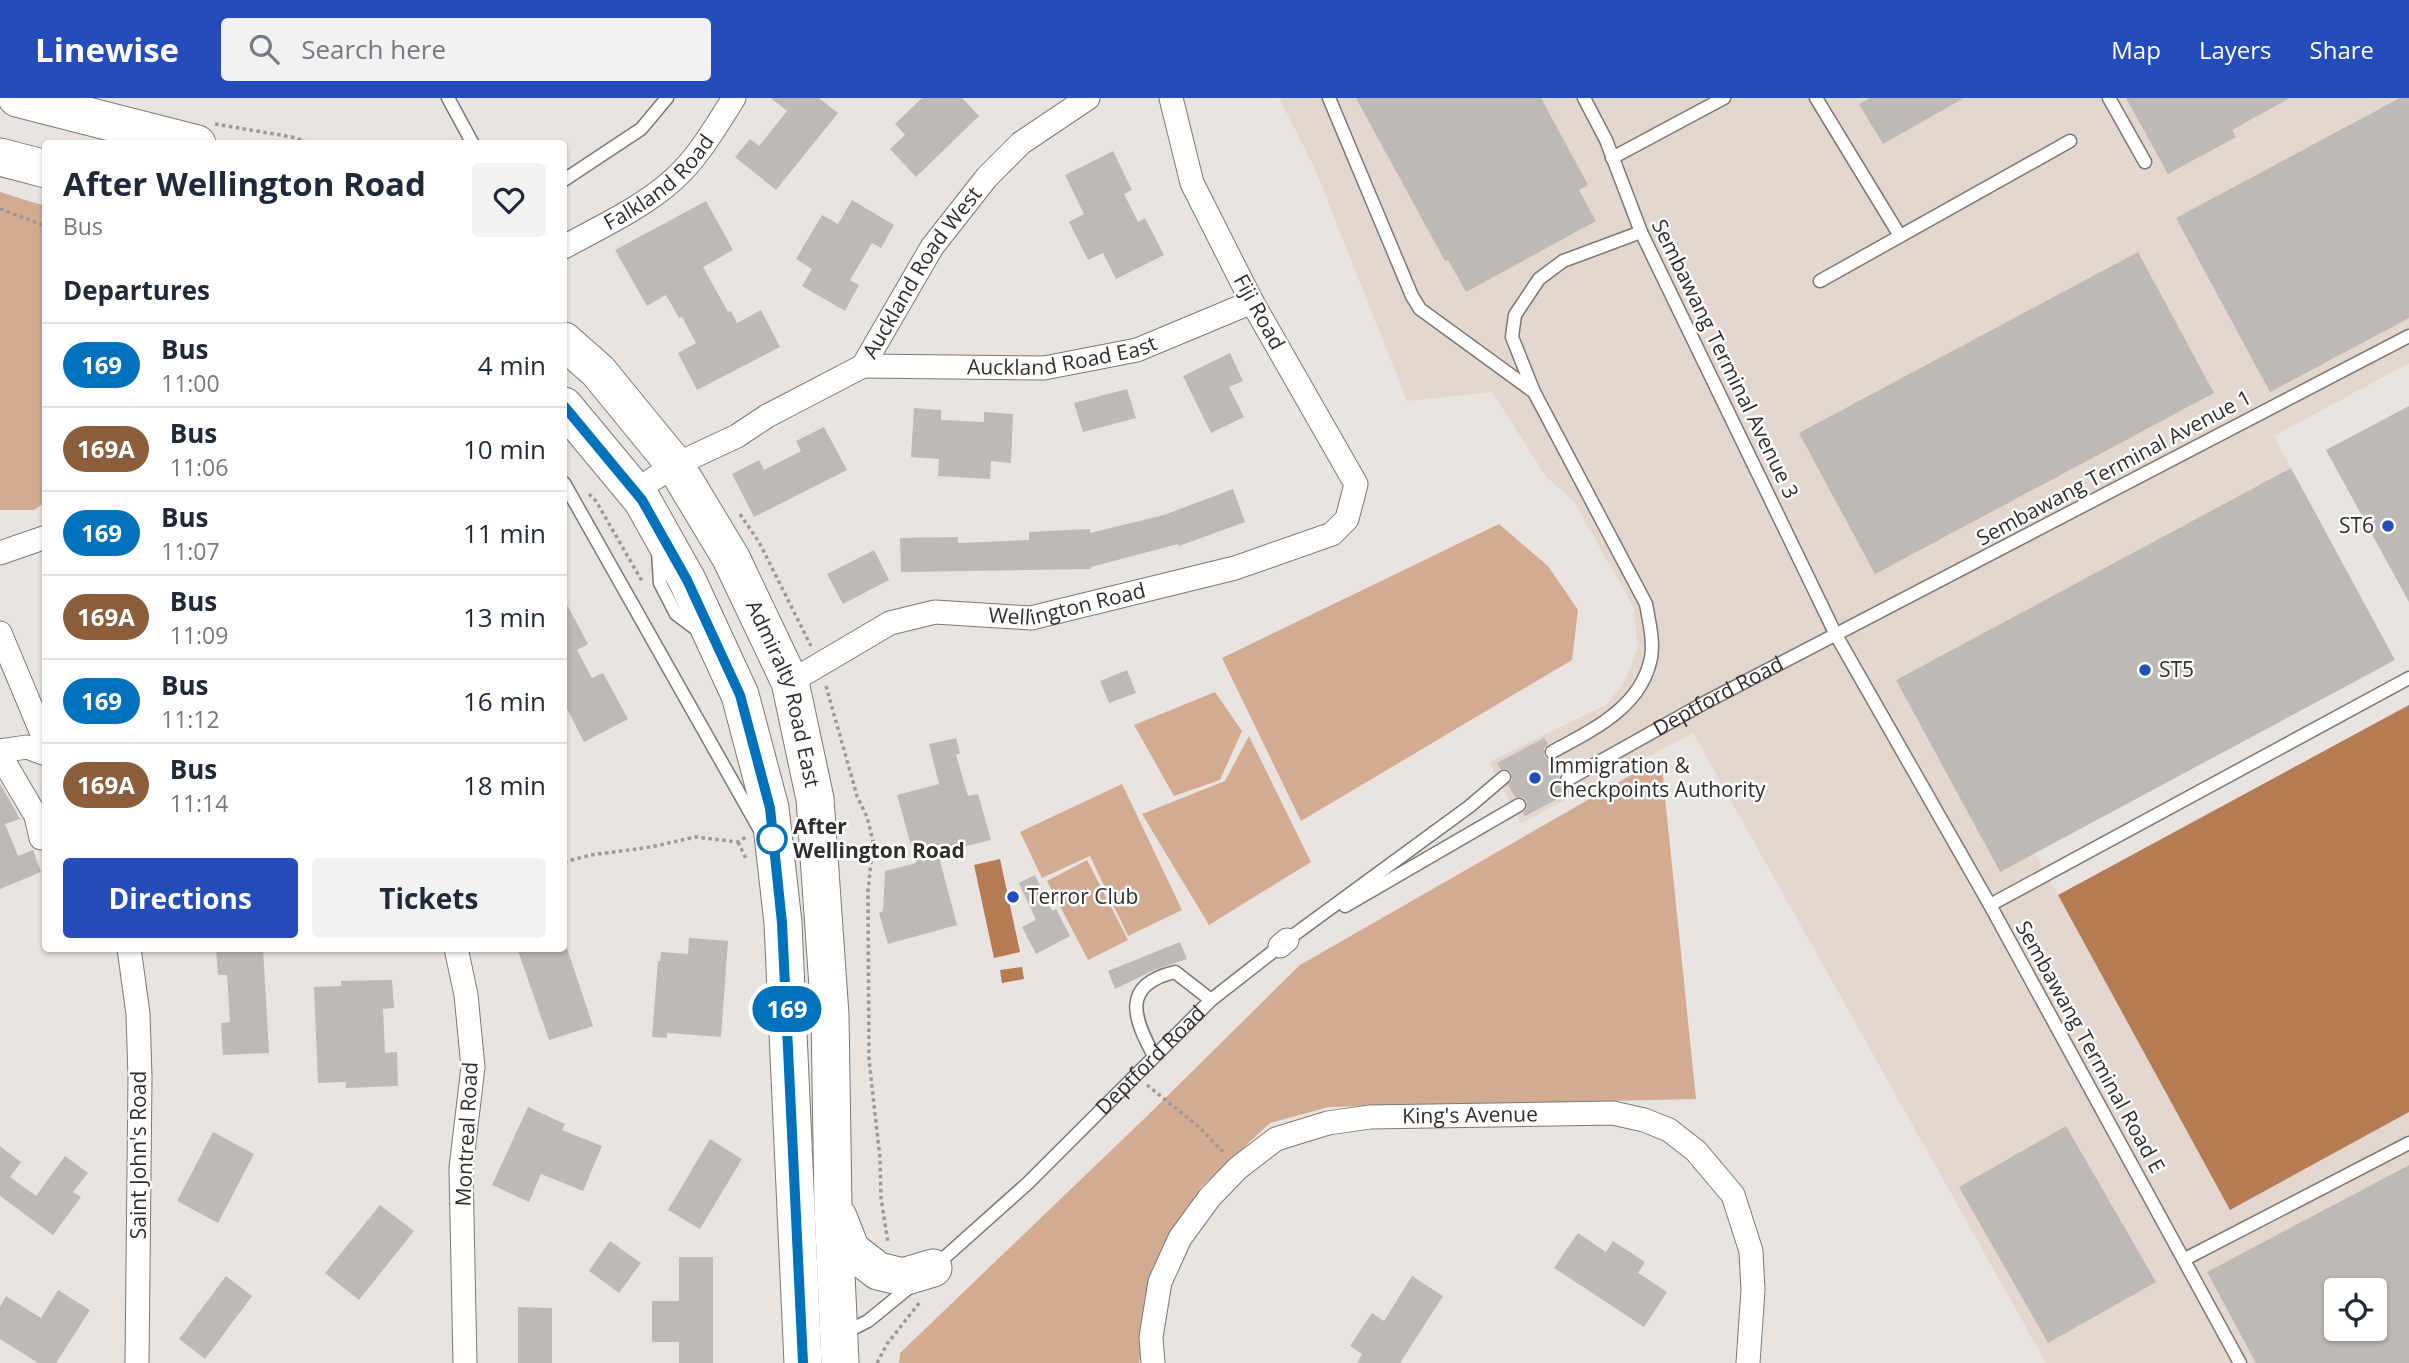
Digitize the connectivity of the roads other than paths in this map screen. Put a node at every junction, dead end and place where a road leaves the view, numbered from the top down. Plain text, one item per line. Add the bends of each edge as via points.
1 (17, 98) edge
2 (448, 98) edge
3 (667, 98) edge
4 (734, 98) edge
5 (1088, 98) edge
6 (1171, 98) edge
7 (1329, 98) edge
8 (1584, 98) edge
9 (1724, 98) edge
10 (1816, 98) edge
11 (2109, 98) edge
12 (95, 130) edge
13 (206, 133) edge
14 (138, 136) edge
15 (471, 140) edge
16 (2070, 141) dead end
17 (0, 157) edge
18 (1612, 158) junction
19 (2145, 162) dead end
20 (42, 168) edge
21 (567, 178) edge
22 (1641, 232) junction
23 (1900, 236) junction
24 (567, 245) edge
25 (1820, 281) dead end
26 (1252, 302) junction
27 (2409, 336) edge
28 (567, 344) edge
29 (863, 366) junction
30 (1534, 392) junction
31 (567, 418) edge
32 (675, 465) junction
33 (567, 488) edge
34 (635, 491) junction
35 (1347, 519) joint
36 (42, 538) edge
37 (0, 553) edge
38 (0, 633) edge
39 (1836, 635) junction
40 (805, 672) junction
41 (2409, 678) edge
42 (42, 733) edge
43 (1552, 752) dead end
44 (0, 753) edge
45 (42, 753) edge
46 (1504, 777) dead end
47 (1567, 780) dead end
48 (1519, 805) dead end
49 (41, 838) dead end
50 (766, 842) junction
51 (1990, 905) junction
52 (1284, 943) junction
53 (130, 952) edge
54 (457, 952) edge
55 (1211, 1000) junction
56 (1154, 1056) junction
57 (2409, 1143) edge
58 (833, 1206) junction
59 (2185, 1259) junction
60 (933, 1268) junction
61 (821, 1346) edge
62 (137, 1363) edge
63 (465, 1363) edge
64 (1153, 1363) edge
65 (1748, 1363) edge
66 (2240, 1363) edge

1 - 12 main road
2 - 15 lane
3 - 21 lane via 641,129
4 - 24 street, Falkland Road via 692,162 672,181
5 - 29 street, Auckland Road West via 1021,143 988,177 932,247
6 - 26 street, Fiji Road via 1192,183
7 - 30 lane via 1420,309
8 - 18 lane, Sembawang Terminal Avenue 3
9 - 18 lane
10 - 23 lane
11 - 19 lane
12 - 14 main road
13 - 14 main road
16 - 23 lane
17 - 20 main road
18 - 22 lane, Sembawang Terminal Avenue 3
22 - 30 lane via 1563,261 1539,279 1515,315 1512,337
22 - 39 lane, Sembawang Terminal Avenue 3
23 - 25 lane
26 - 29 street, Auckland Road East via 1137,350 1044,368
26 - 35 street, Fiji Road via 1356,484
27 - 39 lane, Sembawang Terminal Avenue 1
28 - 32 main road, Admiralty Road East via 598,371
29 - 32 street, Auckland Road West
30 - 43 lane via 1646,604 1650,630 1651,658 1639,689 1619,713
31 - 34 main road, Admiralty Road East
32 - 34 street, Auckland Road West
32 - 40 main road, Admiralty Road East
33 - 50 lane
34 - 50 main road, Admiralty Road East via 718,643 744,708 770,808
35 - 40 street, Wellington Road via 1332,534 1235,568 1031,618 935,612 890,622
36 - 37 street
38 - 42 street
39 - 47 lane, Deptford Road
39 - 51 lane, Sembawang Terminal Road E
40 - 58 main road, Admiralty Road East via 830,1015
41 - 51 lane
44 - 45 street via 27,747
44 - 49 street via 36,816
46 - 52 lane
48 - 52 lane, Deptford Road
50 - 61 main road, Admiralty Road East via 782,923
51 - 59 lane, Sembawang Terminal Road E
52 - 55 lane, Deptford Road
53 - 62 street, Saint John's Road via 140,1077
54 - 63 street, Montreal Road via 473,1067 461,1168
55 - 56 lane, Deptford Road
55 - 56 lane via 1175,972 1157,976 1143,989 1135,1003 1137,1023
56 - 60 lane, Deptford Road via 1028,1183
57 - 59 lane
58 - 60 main road via 851,1250 878,1271 903,1278
58 - 61 main road, Admiralty Road East
59 - 66 lane, Sembawang Terminal Road E
60 - 61 lane, Deptford Road via 868,1321
64 - 65 street, King's Avenue via 1151,1337 1160,1282 1180,1238 1238,1168 1276,1139 1328,1123 1370,1117 1613,1113 1669,1130 1696,1151 1733,1195 1751,1251 1754,1290

